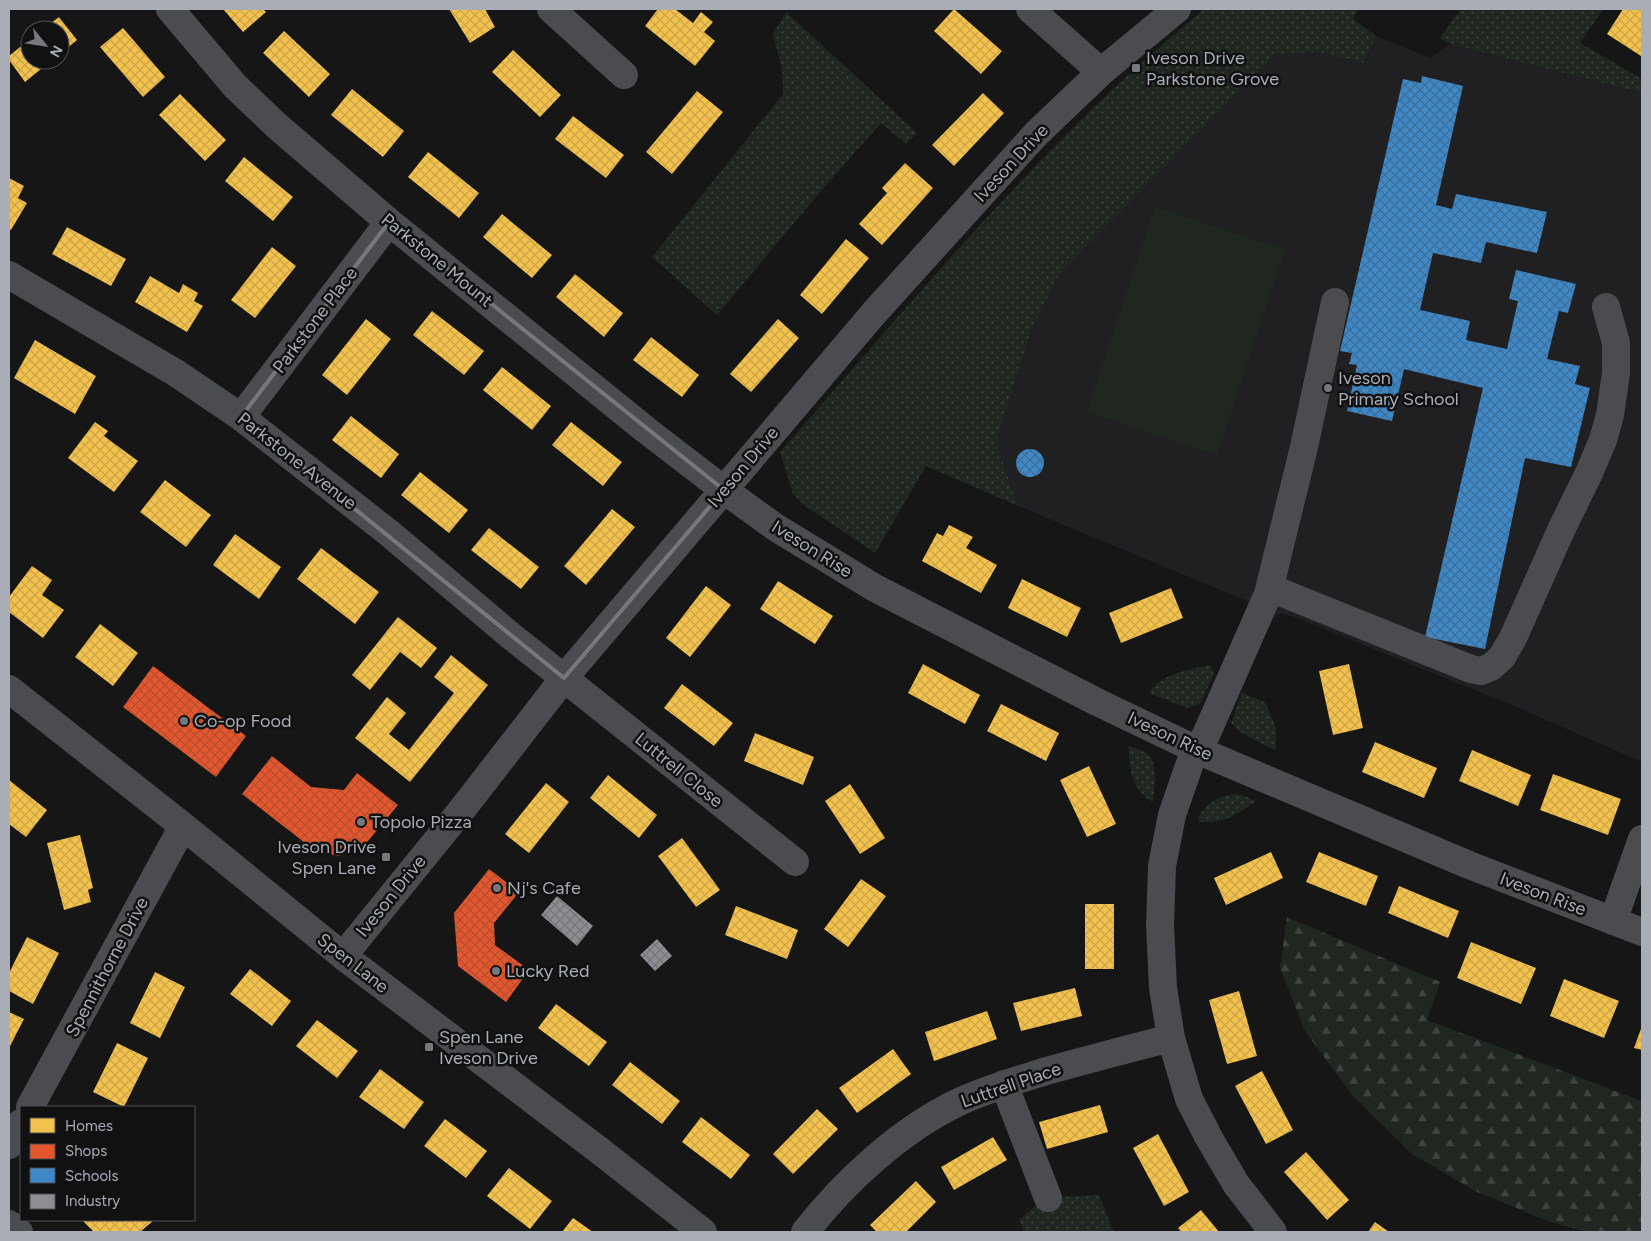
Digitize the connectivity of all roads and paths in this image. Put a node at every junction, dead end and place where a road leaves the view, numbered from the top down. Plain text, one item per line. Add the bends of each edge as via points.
1 (170, 9) edge
2 (552, 9) edge
3 (1030, 9) edge
4 (1177, 9) edge
5 (1101, 72) junction
6 (624, 75) dead end
7 (389, 222) junction
8 (9, 274) edge
9 (1335, 302) dead end
10 (1606, 307) dead end
11 (242, 417) junction
12 (724, 490) junction
13 (1270, 588) junction
14 (564, 678) junction
15 (9, 689) edge
16 (1197, 750) junction
17 (183, 826) junction
18 (1642, 839) edge
19 (795, 862) dead end
20 (1613, 921) junction
21 (1642, 932) edge
22 (343, 956) junction
23 (1171, 1038) junction
24 (1004, 1084) junction
25 (31, 1106) edge
26 (20, 1125) edge
27 (9, 1145) edge
28 (1048, 1198) dead end
29 (9, 1224) edge
30 (19, 1232) edge
31 (703, 1232) edge
32 (805, 1232) edge
33 (1273, 1232) edge

1 - 7 street, Parkstone Mount via 235,86
2 - 6 street
3 - 5 street
4 - 5 street, Iveson Drive
5 - 12 street, Iveson Drive via 1036,134 874,313
7 - 11 street, Parkstone Place
7 - 12 street, Parkstone Mount
8 - 11 street, Parkstone Avenue via 176,373
9 - 13 street
10 - 13 street via 1616,343 1616,373 1603,440 1513,638 1491,667 1471,670
11 - 14 street, Parkstone Avenue
12 - 14 street, Iveson Drive
12 - 16 street, Iveson Rise via 776,527 875,588
13 - 16 street
14 - 19 street, Luttrell Close
14 - 22 street, Iveson Drive
15 - 17 street, Spen Lane
16 - 20 street, Iveson Rise via 1469,865
16 - 23 street via 1172,816 1162,866 1163,988
17 - 22 street, Spen Lane
17 - 25 street, Spennithorne Drive
18 - 20 street
20 - 21 street, Iveson Rise
22 - 31 street, Spen Lane
23 - 24 street, Luttrell Place
23 - 33 street via 1189,1099 1209,1138 1236,1184
24 - 28 street
24 - 32 street, Luttrell Place via 960,1101 925,1121 850,1181
26 - 27 street
29 - 30 street

